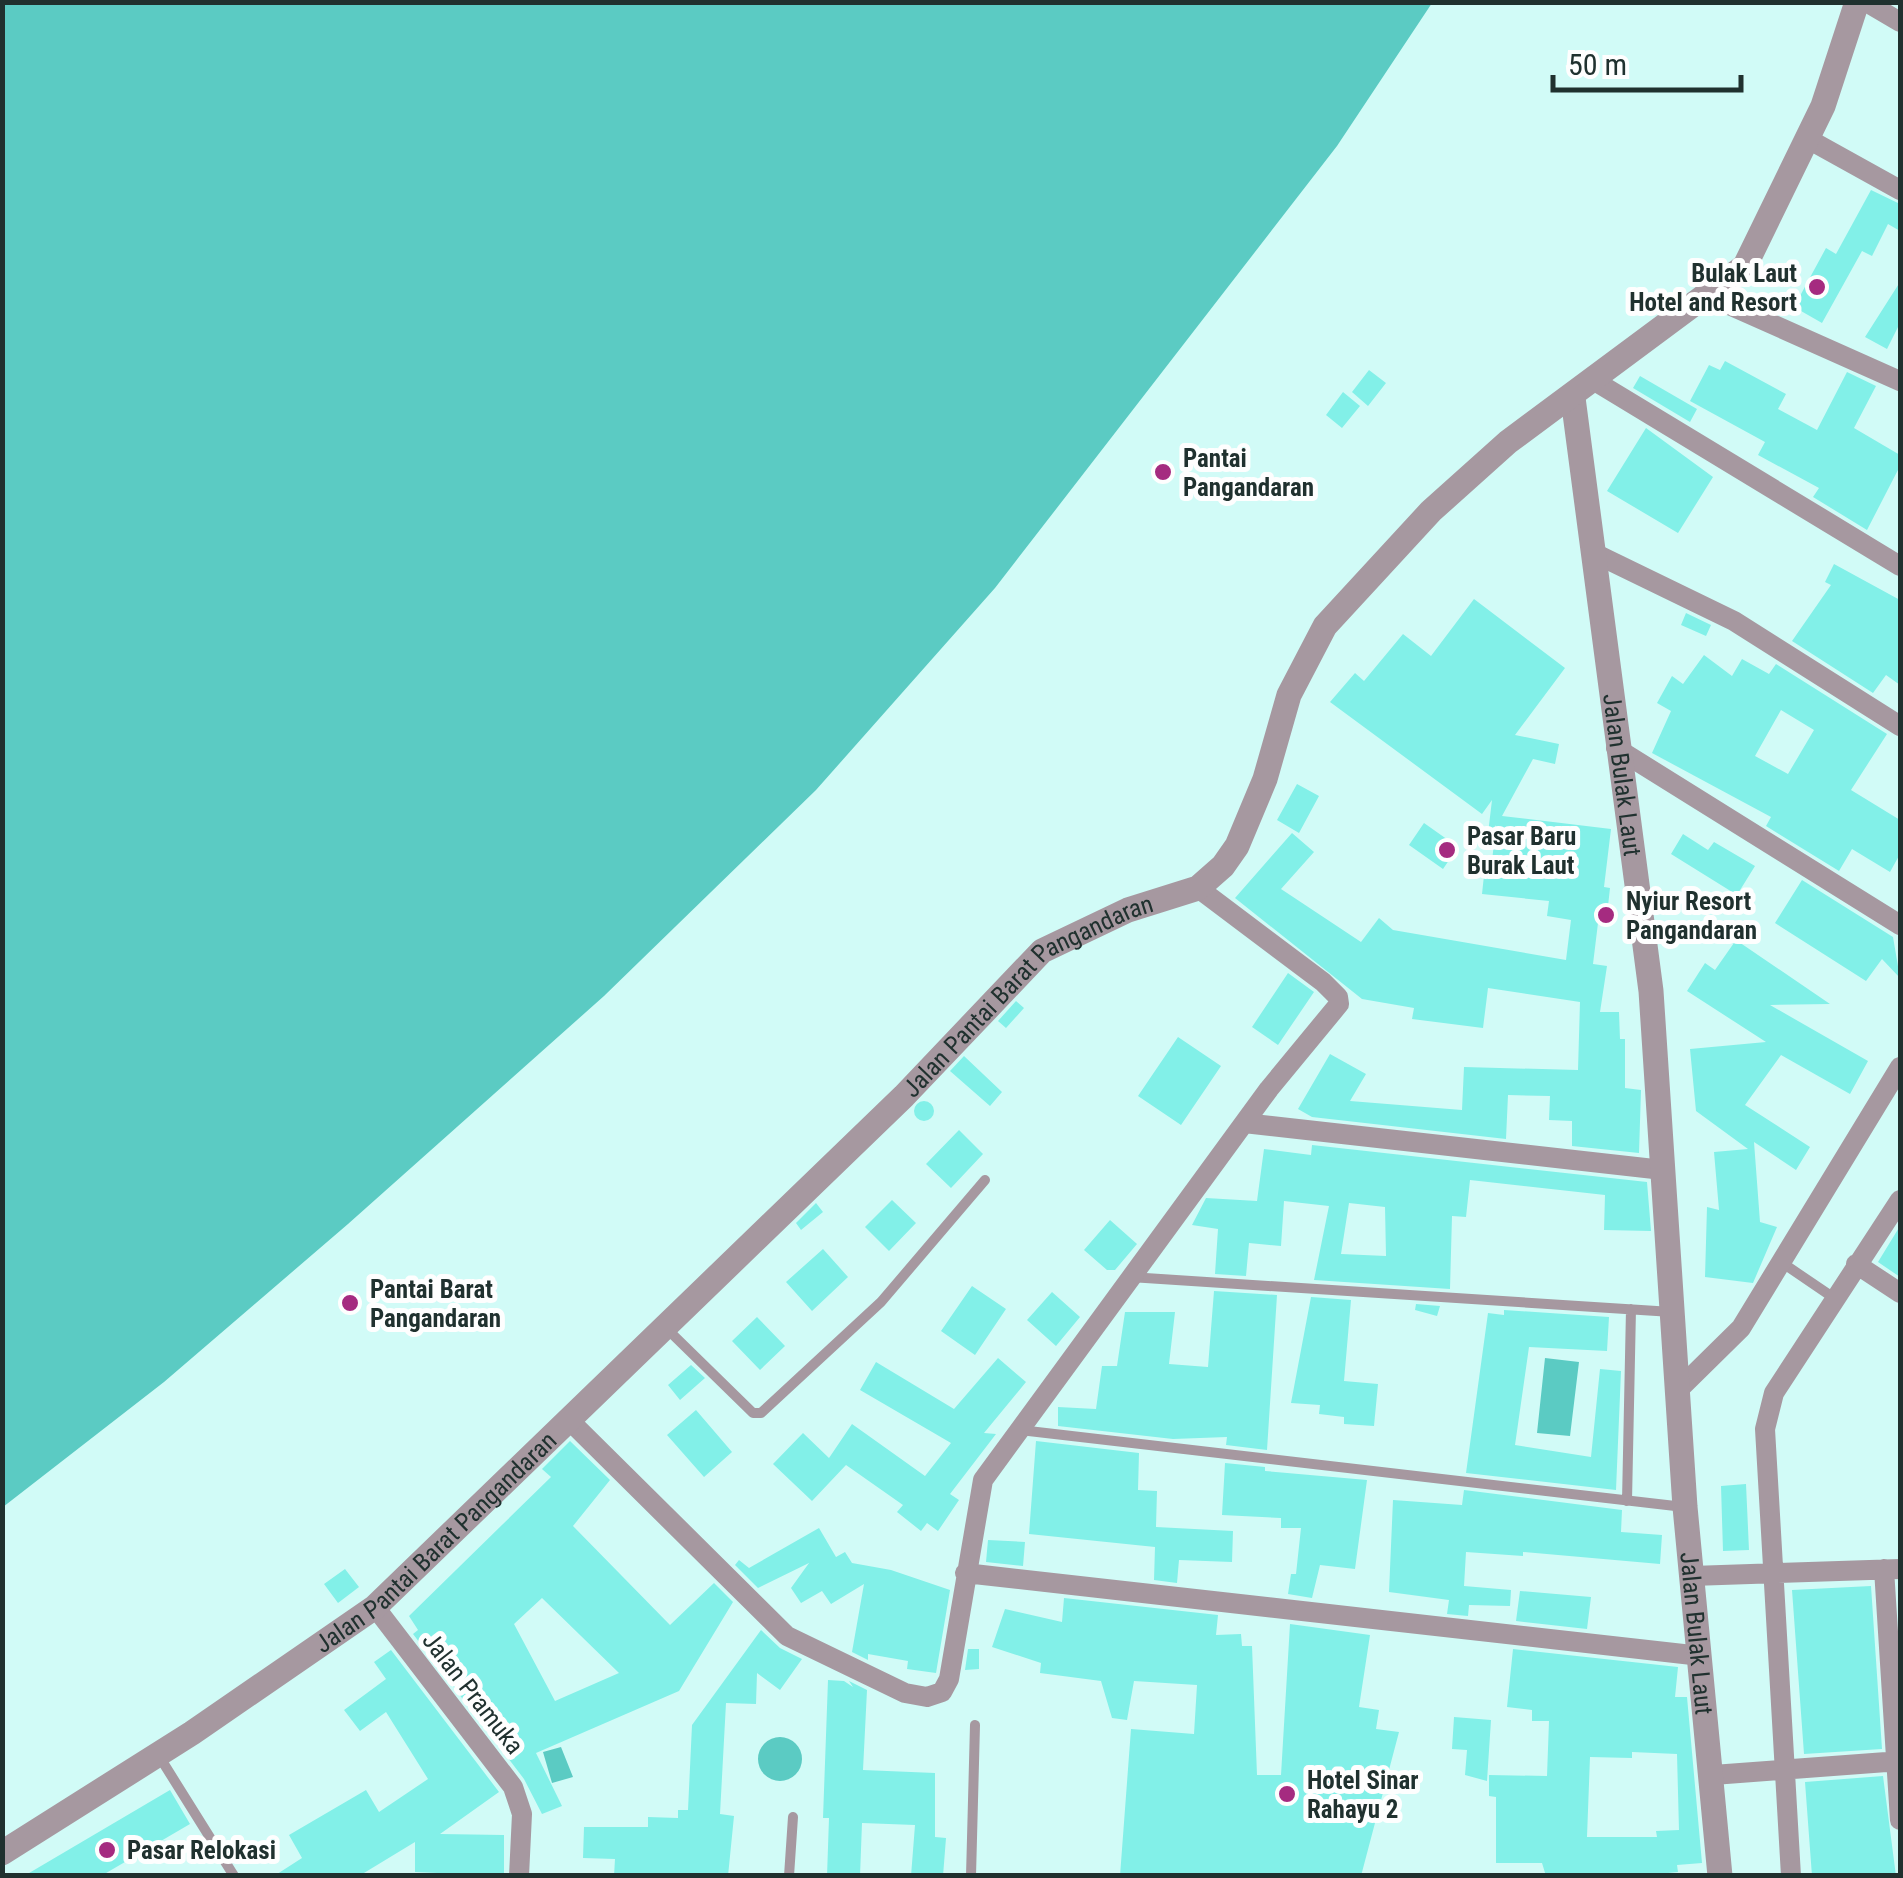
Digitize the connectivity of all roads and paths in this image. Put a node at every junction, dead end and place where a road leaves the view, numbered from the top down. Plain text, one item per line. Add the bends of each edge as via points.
1 (1857, 2) edge
2 (1866, 2) edge
3 (1900, 22) edge
4 (1808, 140) junction
5 (1900, 190) edge
6 (1709, 296) junction
7 (1593, 380) junction
8 (1900, 381) edge
9 (1573, 398) junction
10 (1594, 553) junction
11 (1900, 566) edge
12 (1900, 726) edge
13 (1616, 748) junction
14 (1198, 888) junction
15 (1900, 925) edge
16 (1899, 1072) edge
17 (1244, 1123) junction
18 (1664, 1170) junction
19 (985, 1180) dead end
20 (1900, 1200) edge
21 (1784, 1264) junction
22 (1856, 1264) junction
23 (1129, 1277) junction
24 (1900, 1293) edge
25 (1834, 1298) junction
26 (1631, 1309) junction
27 (1672, 1312) junction
28 (665, 1326) junction
29 (1677, 1390) junction
30 (568, 1419) junction
31 (1019, 1430) junction
32 (1628, 1501) junction
33 (1685, 1507) junction
34 (1892, 1569) edge
35 (1771, 1572) junction
36 (966, 1573) junction
37 (1692, 1576) junction
38 (375, 1607) junction
39 (1702, 1656) junction
40 (975, 1725) dead end
41 (158, 1755) junction
42 (1900, 1761) edge
43 (1784, 1770) junction
44 (1713, 1775) junction
45 (792, 1817) dead end
46 (1900, 1820) edge
47 (2, 1853) edge
48 (234, 1876) edge
49 (519, 1876) edge
50 (790, 1876) edge
51 (971, 1876) edge
52 (1720, 1876) edge
53 (1792, 1876) edge

1 - 4 street, Jalan Pantai Barat Pangandaran
2 - 3 street
4 - 5 street
4 - 6 street, Jalan Pantai Barat Pangandaran via 1745,266
6 - 7 street, Jalan Pantai Barat Pangandaran
6 - 8 street
7 - 9 street, Jalan Pantai Barat Pangandaran
7 - 11 street
9 - 10 street, Jalan Bulak Laut
9 - 14 street, Jalan Pantai Barat Pangandaran via 1508,442 1430,510 1325,626 1288,695 1265,779 1237,846
10 - 12 street via 1734,621
10 - 13 street, Jalan Bulak Laut
13 - 15 street
13 - 18 street, Jalan Bulak Laut via 1651,991
14 - 17 street via 1340,1000
14 - 28 street, Jalan Pantai Barat Pangandaran via 1128,910 1042,950 904,1096
16 - 21 street
17 - 18 street
17 - 23 street
18 - 27 street, Jalan Bulak Laut
19 - 28 lane via 880,1302 761,1414
20 - 22 street
21 - 25 lane
21 - 29 street via 1741,1328
22 - 24 street
22 - 25 street
23 - 26 lane
23 - 31 street
25 - 35 street via 1774,1393 1765,1428
26 - 27 lane
26 - 32 lane
27 - 29 street, Jalan Bulak Laut
28 - 30 street, Jalan Pantai Barat Pangandaran
29 - 33 street, Jalan Bulak Laut
30 - 36 street via 787,1636 905,1693 927,1697 942,1692 949,1679
30 - 38 street, Jalan Pantai Barat Pangandaran
31 - 32 lane
31 - 36 street via 983,1480
32 - 33 lane
33 - 37 street, Jalan Bulak Laut
34 - 35 street
34 - 42 street
35 - 37 street
35 - 43 street
36 - 39 street
37 - 39 street, Jalan Bulak Laut
38 - 41 street, Jalan Pantai Barat Pangandaran
38 - 49 street, Jalan Pramuka via 513,1787 522,1814
39 - 44 street, Jalan Bulak Laut
40 - 51 lane
41 - 47 street, Jalan Pantai Barat Pangandaran
41 - 48 lane
42 - 43 street
42 - 46 street
43 - 44 street
43 - 53 street
44 - 52 street, Jalan Bulak Laut
45 - 50 lane

